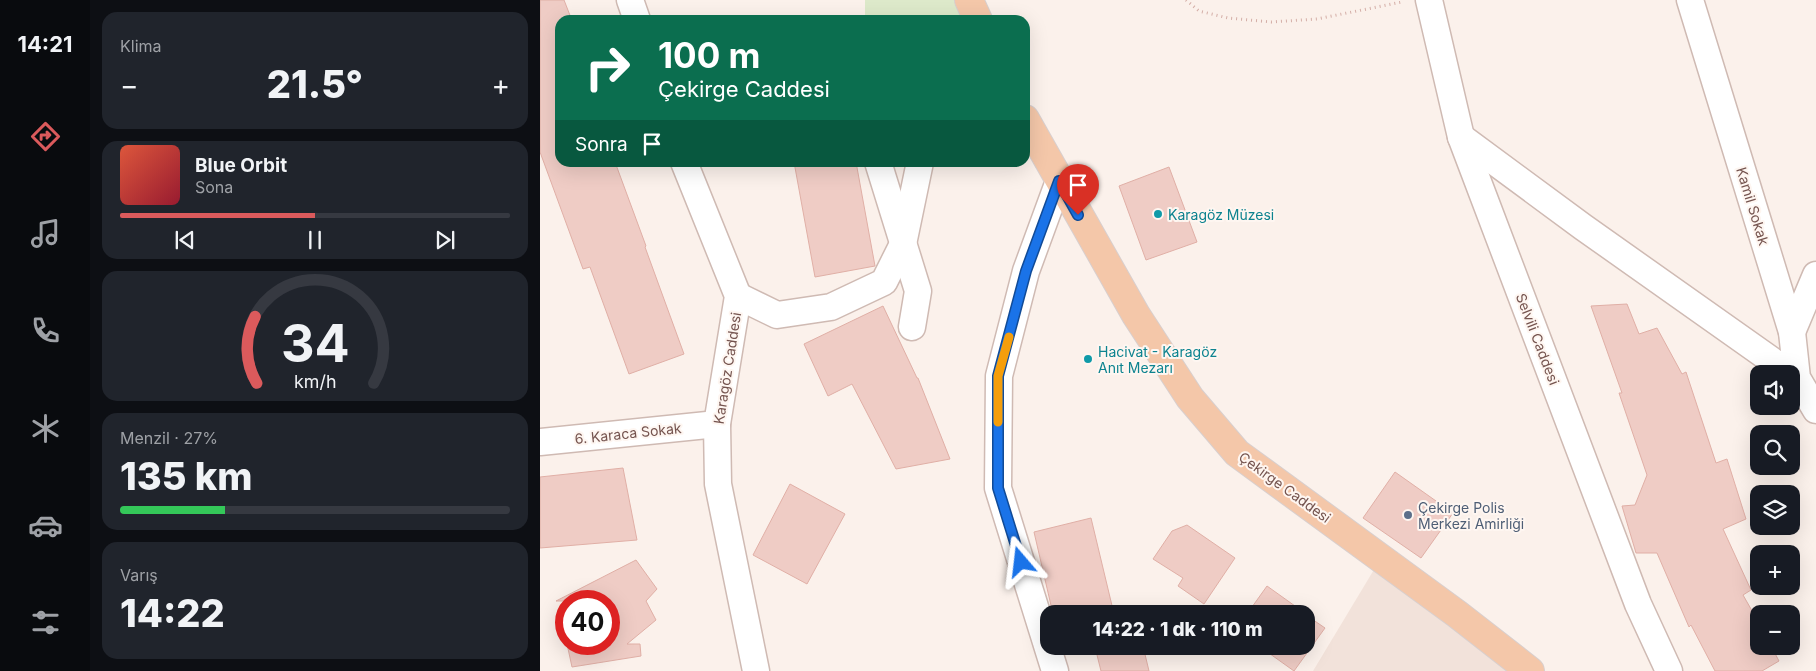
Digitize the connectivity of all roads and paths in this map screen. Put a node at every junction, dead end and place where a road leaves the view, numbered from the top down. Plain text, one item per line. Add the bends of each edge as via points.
1 (630, 0) edge
2 (1186, 0) edge
3 (1690, 0) edge
4 (1417, 1) edge
5 (635, 15) edge
6 (1030, 128) edge
7 (1461, 136) junction
8 (686, 167) edge
9 (880, 167) edge
10 (919, 167) edge
11 (1059, 181) junction
12 (904, 244) junction
13 (1816, 275) edge
14 (738, 296) junction
15 (912, 327) dead end
16 (1792, 332) junction
17 (1779, 365) edge
18 (1793, 365) edge
19 (1800, 386) edge
20 (1816, 410) edge
21 (717, 424) junction
22 (540, 442) edge
23 (756, 671) edge
24 (1055, 671) edge
25 (1530, 671) edge
26 (1668, 671) edge

1 - 5 street
2 - 4 path via 1199,11 1228,18 1271,22 1318,19
3 - 16 street, Kamil Sokak
4 - 7 street, Selvili Caddesi
6 - 11 main road, Çekirge Caddesi
7 - 17 street via 1583,227
7 - 26 street, Selvili Caddesi via 1638,604
8 - 14 street, Karagöz Caddesi
9 - 12 street
10 - 12 street
11 - 24 street via 1026,271 998,376 998,488
11 - 25 main road, Çekirge Caddesi via 1136,314 1190,398 1237,452
12 - 14 street via 884,282 831,307 777,315
12 - 15 street via 918,291
13 - 16 street
14 - 21 street, Karagöz Caddesi
16 - 18 street, Kamil Sokak
19 - 20 street, Kamil Sokak
21 - 22 street, 6. Karaca Sokak
21 - 23 street, Karagöz Caddesi via 718,484

